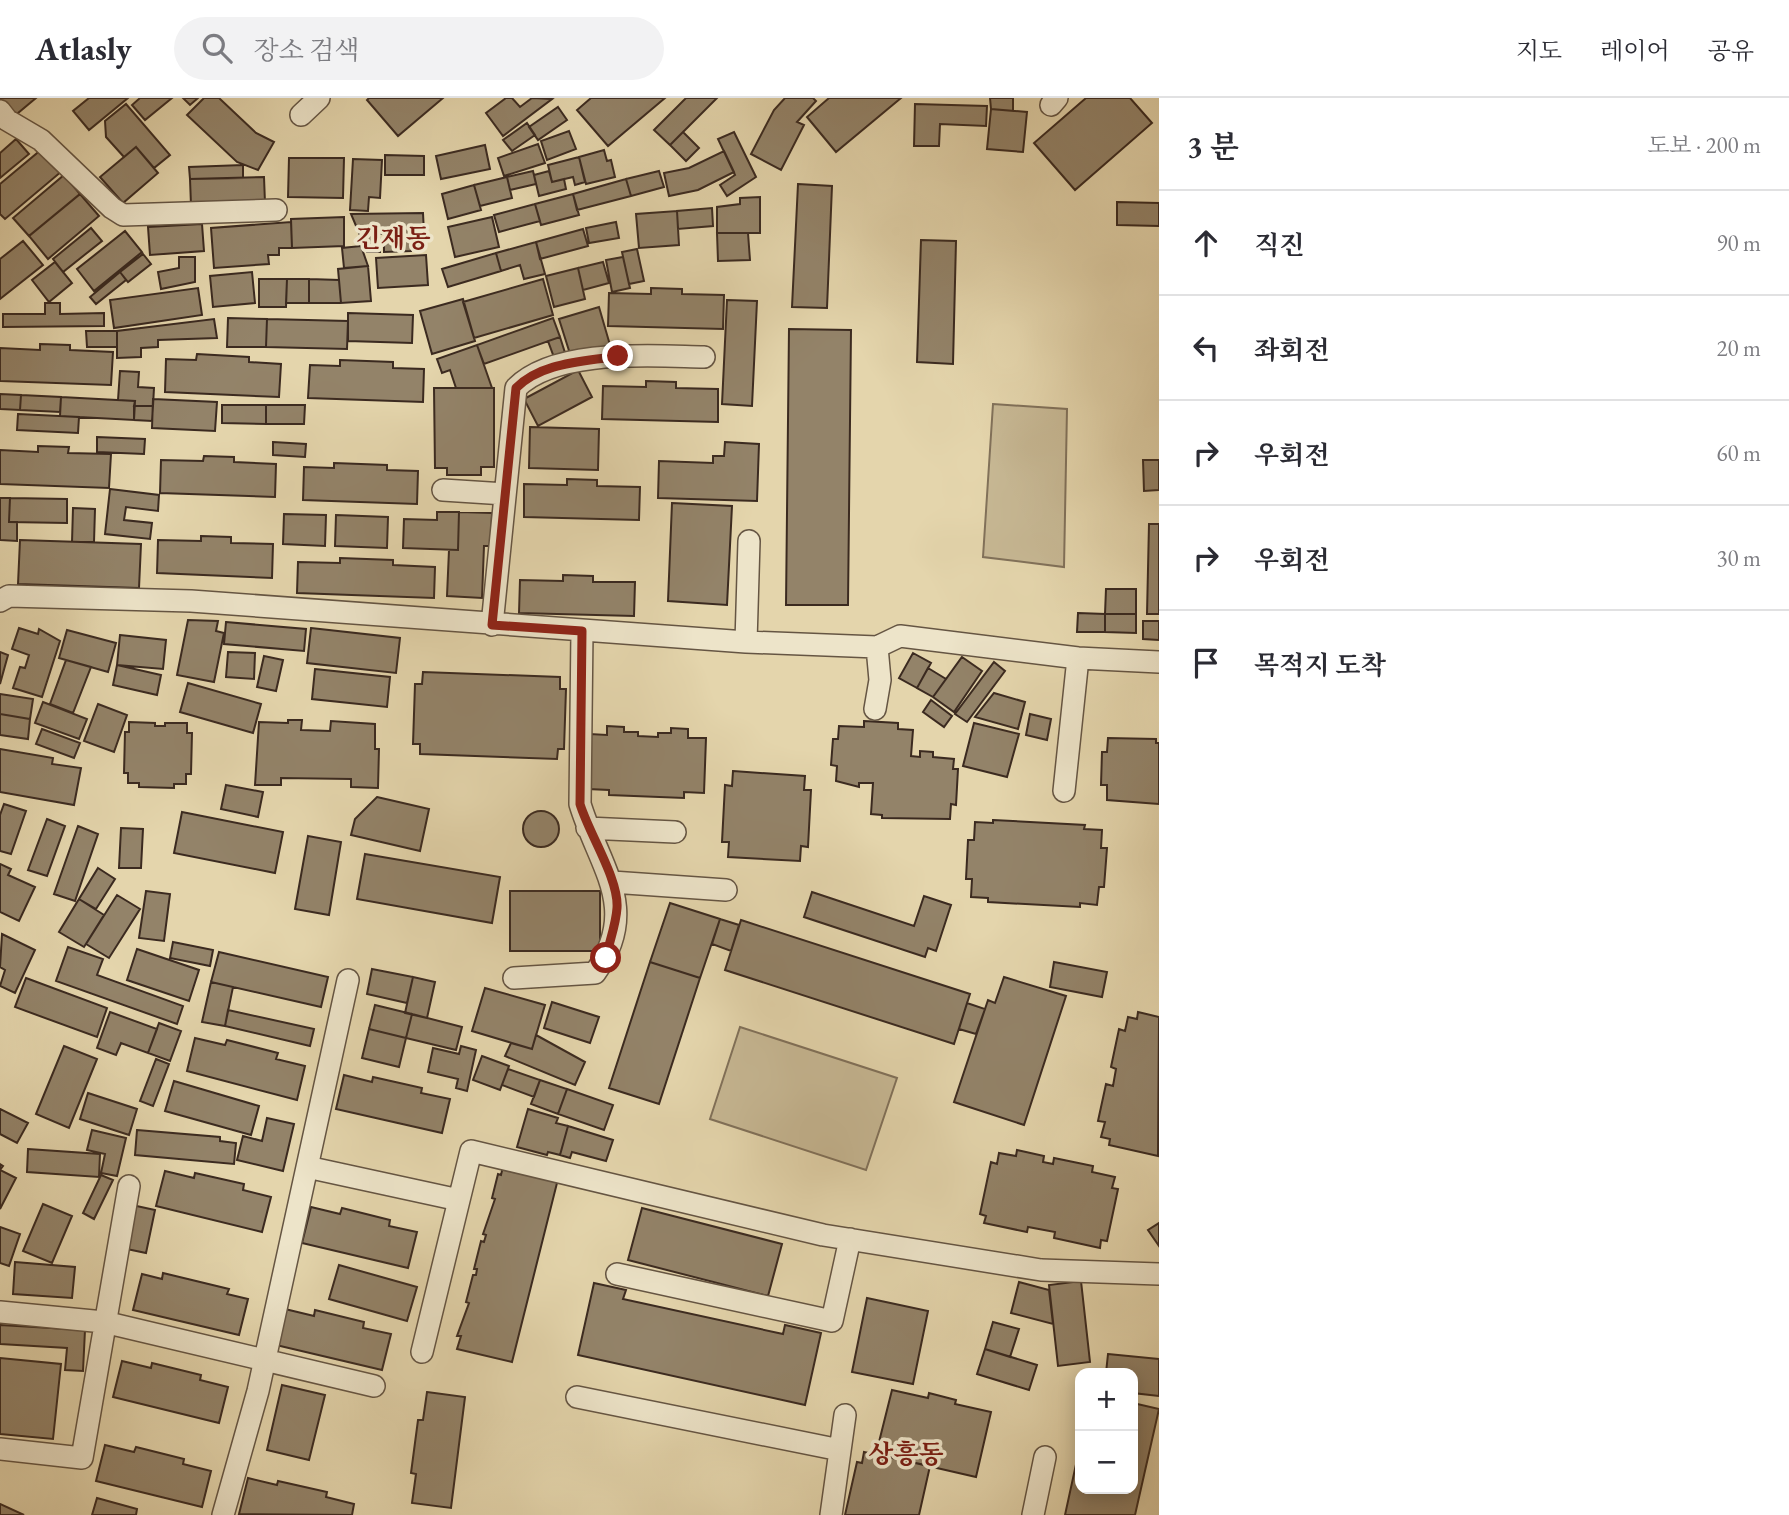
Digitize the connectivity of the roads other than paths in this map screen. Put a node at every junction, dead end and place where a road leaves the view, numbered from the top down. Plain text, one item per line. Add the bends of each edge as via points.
1 (319, 98) edge
2 (0, 111) edge
3 (301, 115) dead end
4 (276, 210) dead end
5 (704, 357) dead end
6 (443, 490) dead end
7 (505, 494) junction
8 (749, 541) dead end
9 (0, 601) edge
10 (492, 625) junction
11 (582, 631) junction
12 (746, 642) junction
13 (877, 647) junction
14 (1077, 658) junction
15 (1159, 662) edge
16 (875, 709) dead end
17 (1064, 791) dead end
18 (587, 828) junction
19 (675, 832) dead end
20 (612, 882) junction
21 (726, 890) dead end
22 (514, 978) dead end
23 (348, 980) dead end
24 (307, 1167) junction
25 (129, 1186) dead end
26 (459, 1200) junction
27 (850, 1239) junction
28 (617, 1274) dead end
29 (1159, 1274) edge
30 (0, 1312) edge
31 (104, 1322) junction
32 (422, 1352) dead end
33 (265, 1359) junction
34 (374, 1386) dead end
35 (577, 1397) dead end
36 (845, 1415) dead end
37 (0, 1450) edge
38 (840, 1450) junction
39 (1045, 1457) dead end
40 (223, 1515) edge
41 (831, 1515) edge
42 (1033, 1515) edge

1 - 3 street
2 - 4 street via 41,140 123,215
5 - 7 street via 618,356 552,367 526,378 516,388
6 - 7 street
7 - 10 street
8 - 12 street
9 - 10 street via 9,596 191,601
10 - 11 street
11 - 12 street
11 - 18 street via 580,804
12 - 13 street
13 - 14 street via 900,636
13 - 16 street via 880,680
14 - 15 street
14 - 17 street
18 - 19 street
18 - 20 street
20 - 21 street
20 - 22 street via 617,907 606,958 595,973
23 - 24 street
24 - 26 street
24 - 33 street
25 - 31 street
26 - 27 street via 471,1151
26 - 32 street
27 - 28 street via 832,1321
27 - 29 street via 1041,1270
30 - 31 street
31 - 33 street
31 - 37 street via 82,1458
33 - 34 street
33 - 40 street
35 - 38 street
36 - 38 street
38 - 41 street
39 - 42 street

